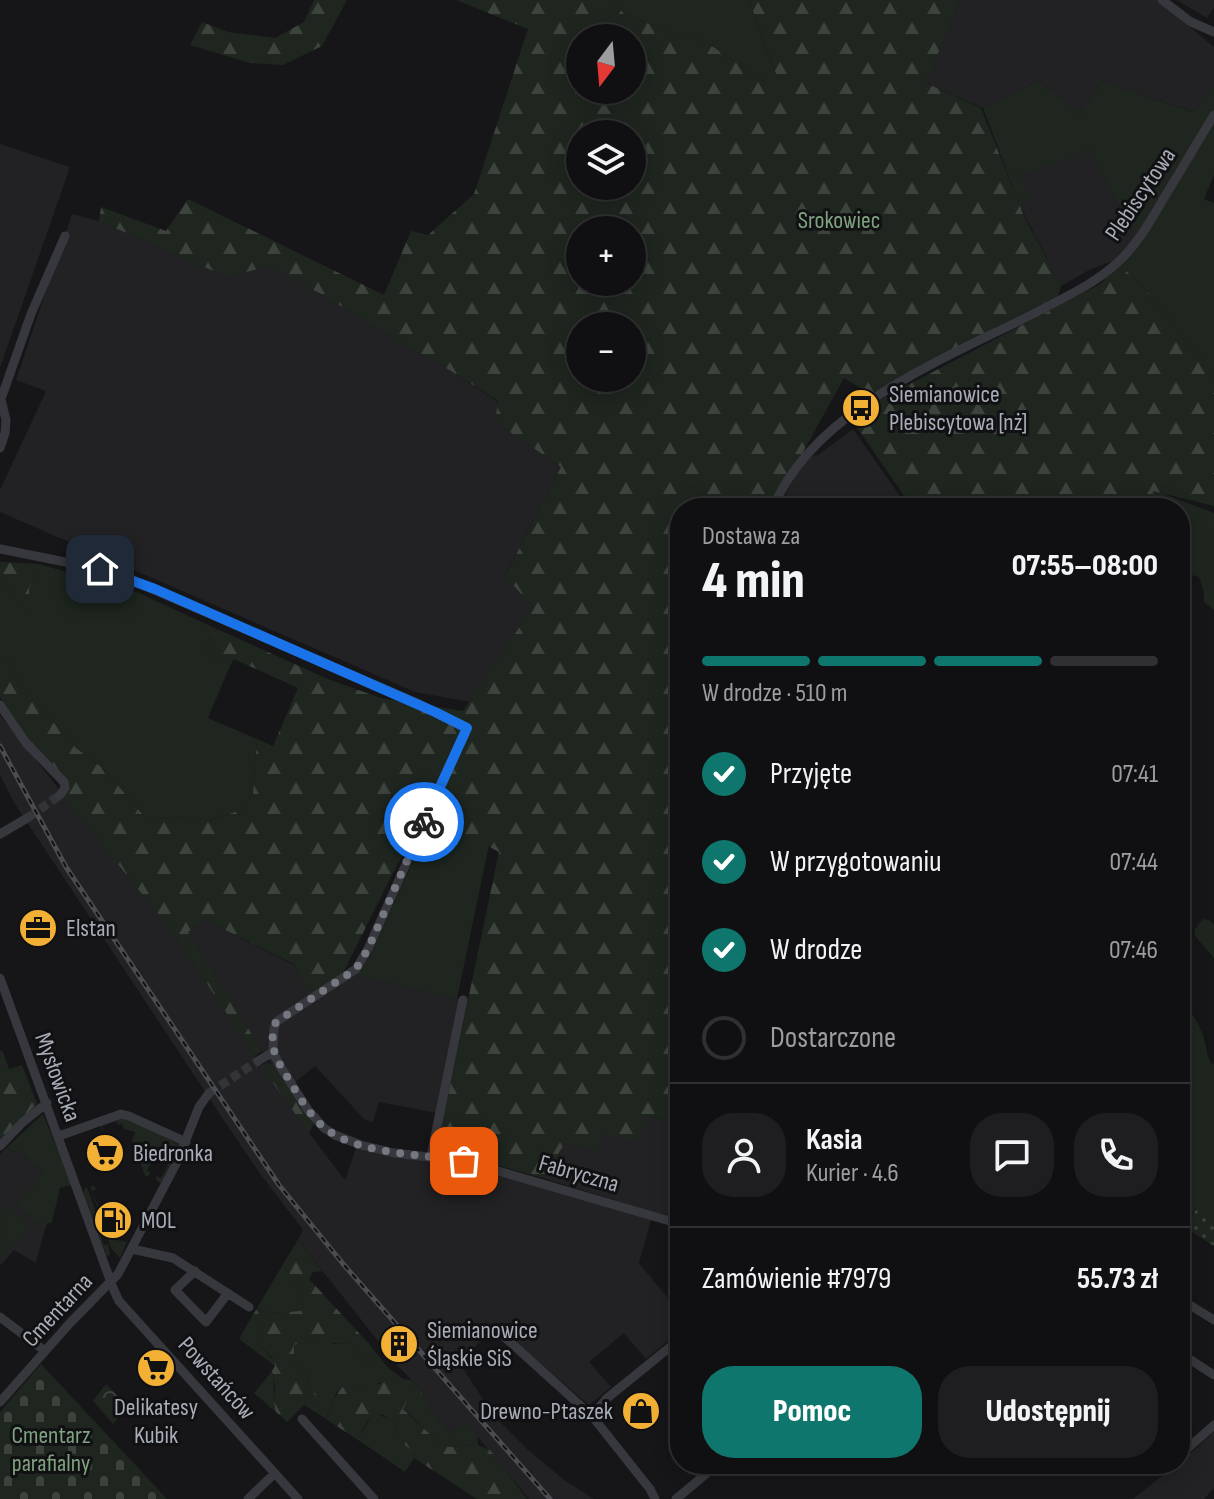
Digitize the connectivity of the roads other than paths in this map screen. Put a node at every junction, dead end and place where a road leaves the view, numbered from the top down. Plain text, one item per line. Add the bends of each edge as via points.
1 (1162, 0) edge
2 (1214, 32) edge
3 (1213, 117) edge
4 (65, 236) dead end
5 (0, 448) edge
6 (778, 498) edge
7 (0, 549) edge
8 (0, 705) edge
9 (60, 795) dead end
10 (29, 817) tunnel mouth
11 (0, 834) edge
12 (0, 978) edge
13 (463, 1000) dead end
14 (273, 1052) junction
15 (258, 1061) tunnel mouth
16 (209, 1093) tunnel mouth
17 (47, 1103) junction
18 (59, 1136) junction
19 (186, 1142) junction
20 (0, 1146) edge
21 (431, 1156) junction
22 (670, 1221) edge
23 (132, 1249) junction
24 (195, 1271) junction
25 (111, 1282) junction
26 (228, 1293) junction
27 (1190, 1305) edge
28 (249, 1307) dead end
29 (0, 1317) edge
30 (1214, 1320) edge
31 (499, 1332) dead end
32 (670, 1347) edge
33 (45, 1351) junction
34 (1190, 1359) edge
35 (1214, 1375) edge
36 (4, 1389) edge
37 (0, 1402) edge
38 (592, 1416) junction
39 (302, 1419) dead end
40 (1214, 1425) edge
41 (1190, 1446) edge
42 (275, 1473) junction
43 (706, 1474) edge
44 (248, 1499) edge
45 (298, 1499) edge
46 (374, 1499) edge
47 (655, 1499) edge
48 (676, 1499) edge

1 - 2 street
3 - 6 street, Plebiscytowa via 1142,234 1117,263 1065,297 891,387 849,416 803,457
4 - 5 street via 1,399 6,420
7 - 14 street via 122,576 467,728 368,949 356,969 276,1022
8 - 9 street via 26,743 64,782
10 - 11 street
12 - 17 street, Mysłowicka
13 - 21 street
14 - 15 street
14 - 21 street, Fabryczna via 324,1128 361,1145
16 - 19 street, Cmentarna
17 - 18 street, Mysłowicka
17 - 20 street
18 - 19 street via 121,1114
18 - 25 street, Mysłowicka
19 - 23 street, Cmentarna
21 - 22 street, Fabryczna
23 - 24 street via 173,1258
23 - 25 street, Cmentarna
24 - 26 street
24 - 26 street via 175,1290 206,1322
25 - 33 street, Cmentarna
25 - 42 street, Powstańców via 119,1301
26 - 28 street
27 - 30 street
29 - 33 street
31 - 38 street
32 - 38 street
33 - 36 street, Cmentarna
34 - 35 street
36 - 37 street, Cmentarna
38 - 47 street
39 - 46 street
40 - 41 street
42 - 44 street
42 - 45 street, Powstańców
43 - 48 street

